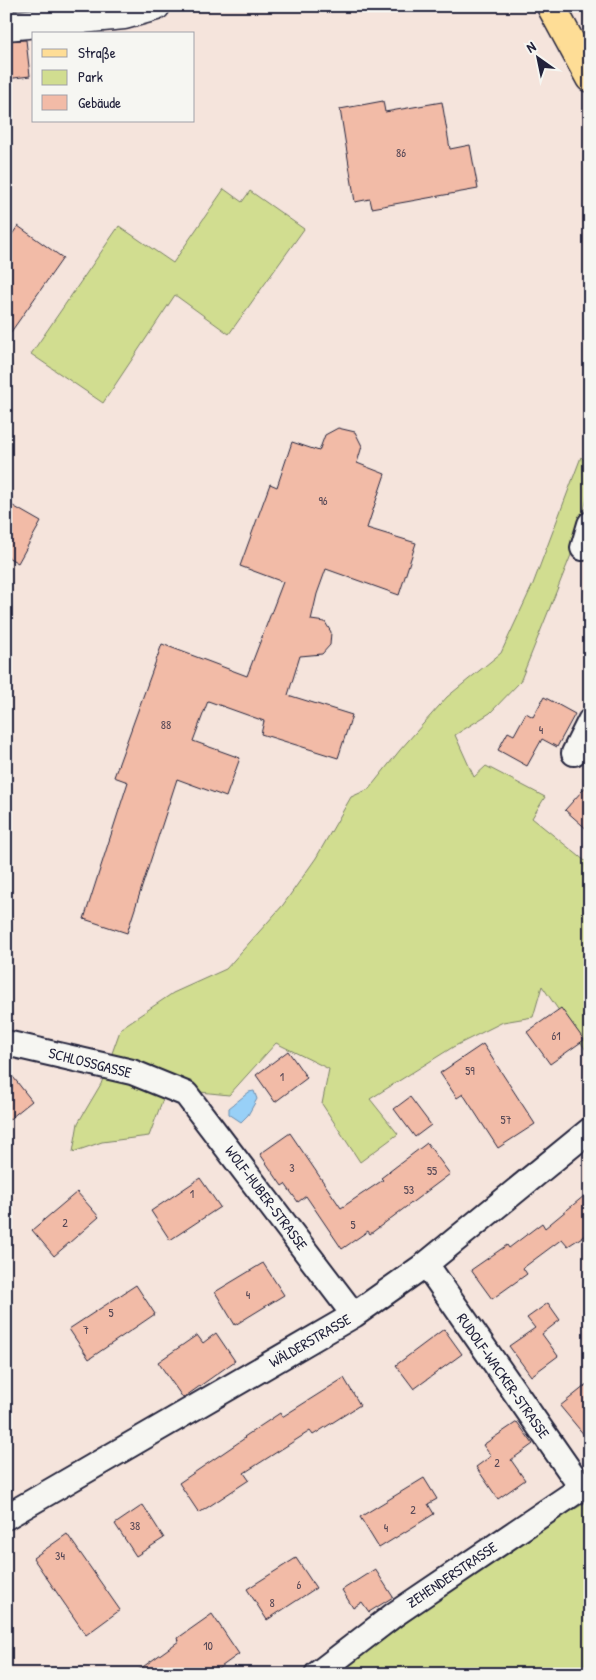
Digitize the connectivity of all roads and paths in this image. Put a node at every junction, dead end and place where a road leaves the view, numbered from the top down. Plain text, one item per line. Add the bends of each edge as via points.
1 (156, 6) edge
2 (551, 6) edge
3 (6, 26) edge
4 (590, 78) edge
5 (590, 524) edge
6 (582, 548) dead end
7 (590, 721) edge
8 (574, 753) dead end
9 (6, 1043) edge
10 (172, 1089) joint
11 (590, 1130) edge
12 (426, 1264) junction
13 (354, 1315) junction
14 (585, 1484) edge
15 (6, 1517) edge
16 (318, 1674) edge

1 - 3 street via 124,15
2 - 4 main road
5 - 6 street
7 - 8 street
9 - 10 street, SCHLOSSGASSE via 132,1072
10 - 13 street, WOLF-HUBER-STRASSE via 186,1094
11 - 12 street, WÄLDERSTRASSE
12 - 13 street, WÄLDERSTRASSE
12 - 14 street, RUDOLF-WACKER-STRASSE
13 - 15 street, WÄLDERSTRASSE
14 - 16 street, ZEHENDERSTRASSE via 395,1614

